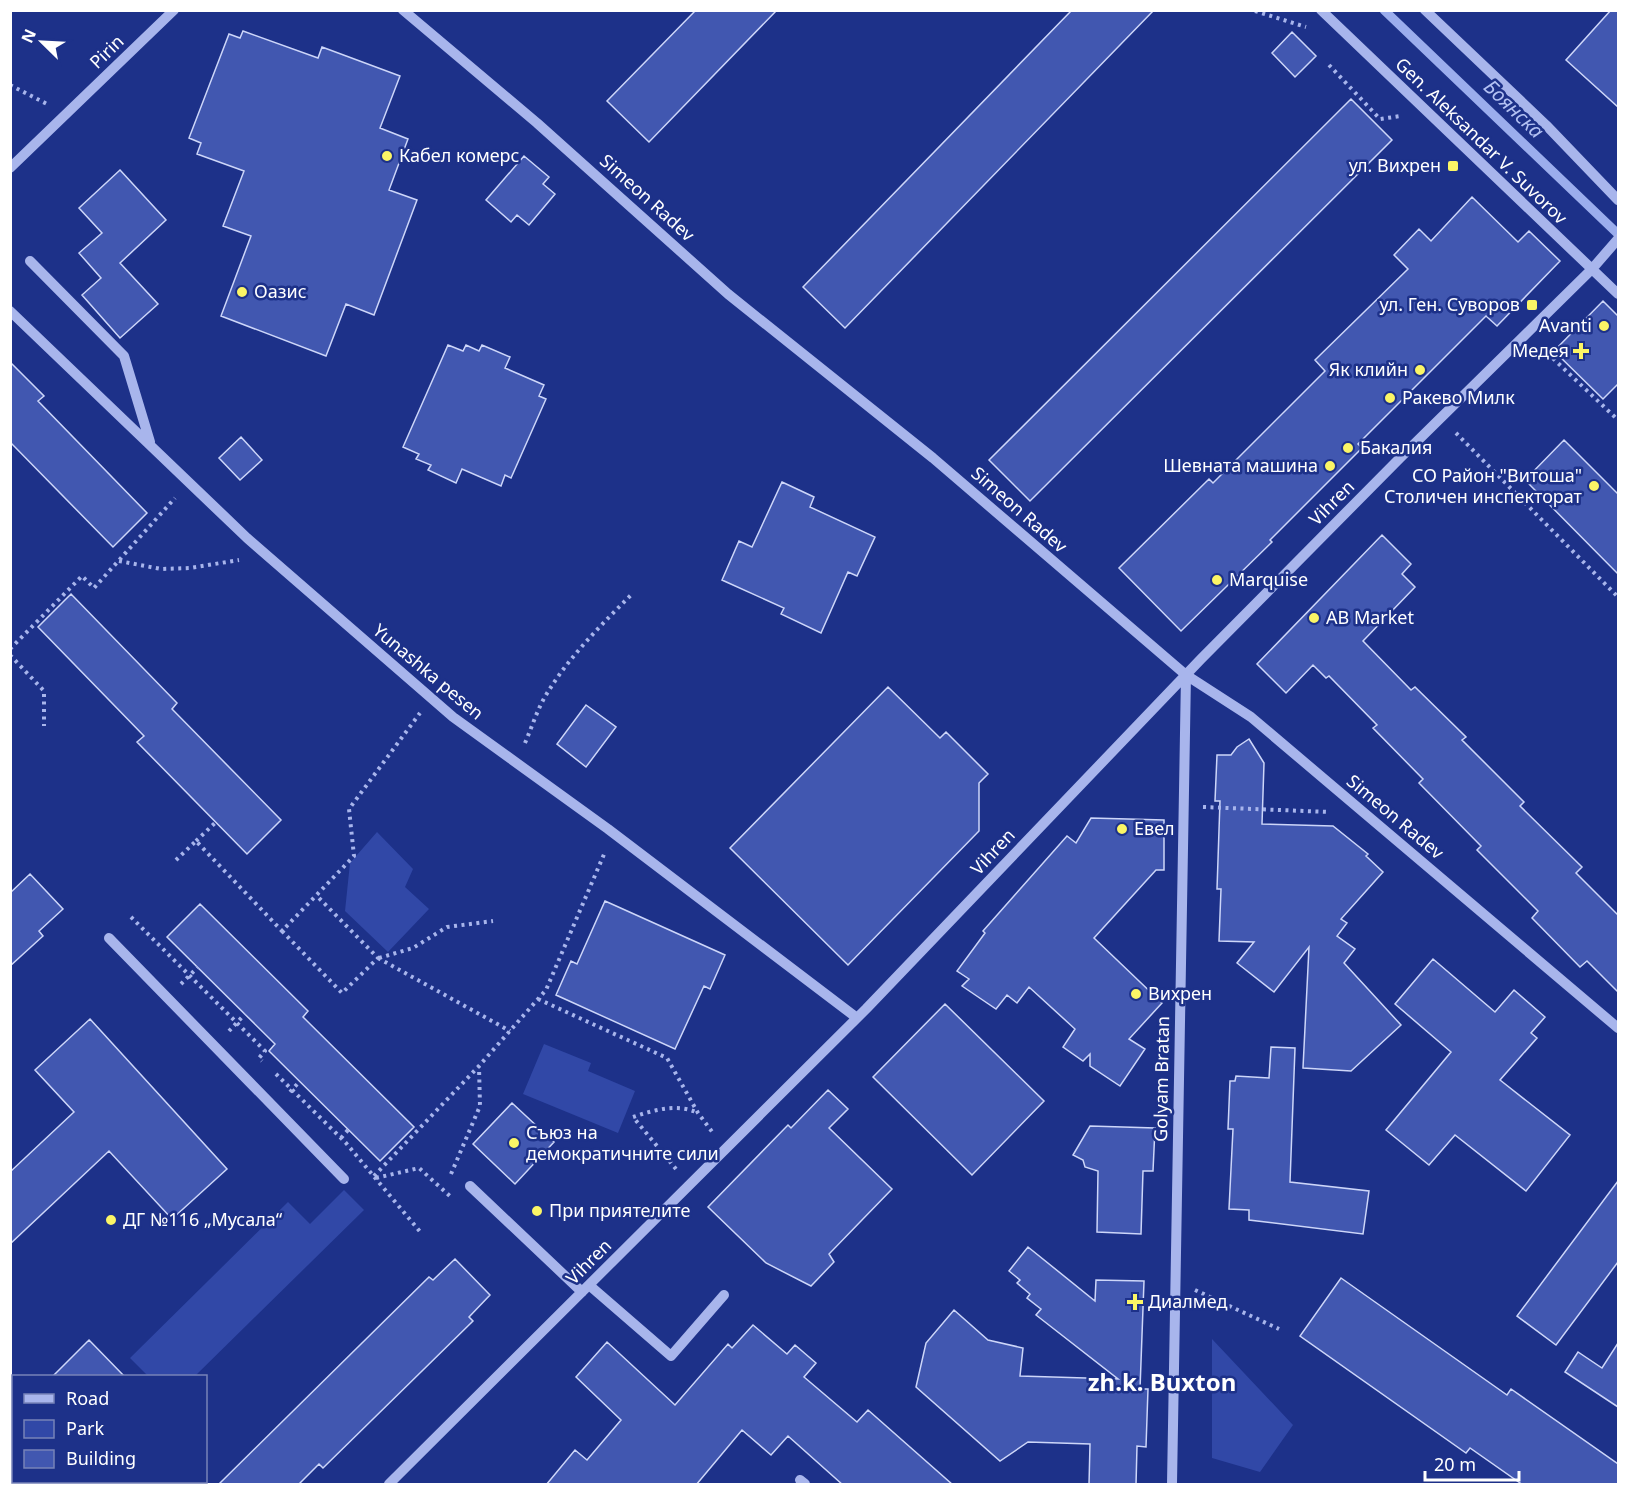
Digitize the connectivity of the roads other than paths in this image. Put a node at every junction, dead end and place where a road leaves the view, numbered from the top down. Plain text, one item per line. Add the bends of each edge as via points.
1 (174, 10) edge
2 (403, 10) edge
3 (1321, 10) edge
4 (1425, 10) edge
5 (10, 168) edge
6 (1618, 201) edge
7 (1618, 239) edge
8 (30, 261) dead end
9 (1592, 269) junction
10 (1618, 294) edge
11 (10, 311) edge
12 (151, 446) junction
13 (1186, 675) junction
14 (109, 938) dead end
15 (857, 1018) junction
16 (1618, 1029) edge
17 (344, 1179) dead end
18 (470, 1186) dead end
19 (586, 1288) junction
20 (724, 1295) dead end
21 (389, 1485) edge
22 (1172, 1485) edge

1 - 5 street, Pirin
2 - 13 street, Simeon Radev via 729,294 933,458
3 - 9 street, Gen. Aleksandar V. Suvorov
4 - 6 street via 1546,125
7 - 9 street, Vihren
8 - 12 street via 124,356
9 - 10 street, Gen. Aleksandar V. Suvorov
9 - 13 street, Vihren
11 - 12 street, Yunashka pesen
12 - 15 street, Yunashka pesen via 248,538 453,717 614,832
13 - 15 street, Vihren
13 - 16 street, Simeon Radev via 1251,717
13 - 22 street, Golyam Bratan
14 - 17 street
15 - 19 street, Vihren
18 - 19 street
19 - 20 street via 671,1356
19 - 21 street, Vihren

